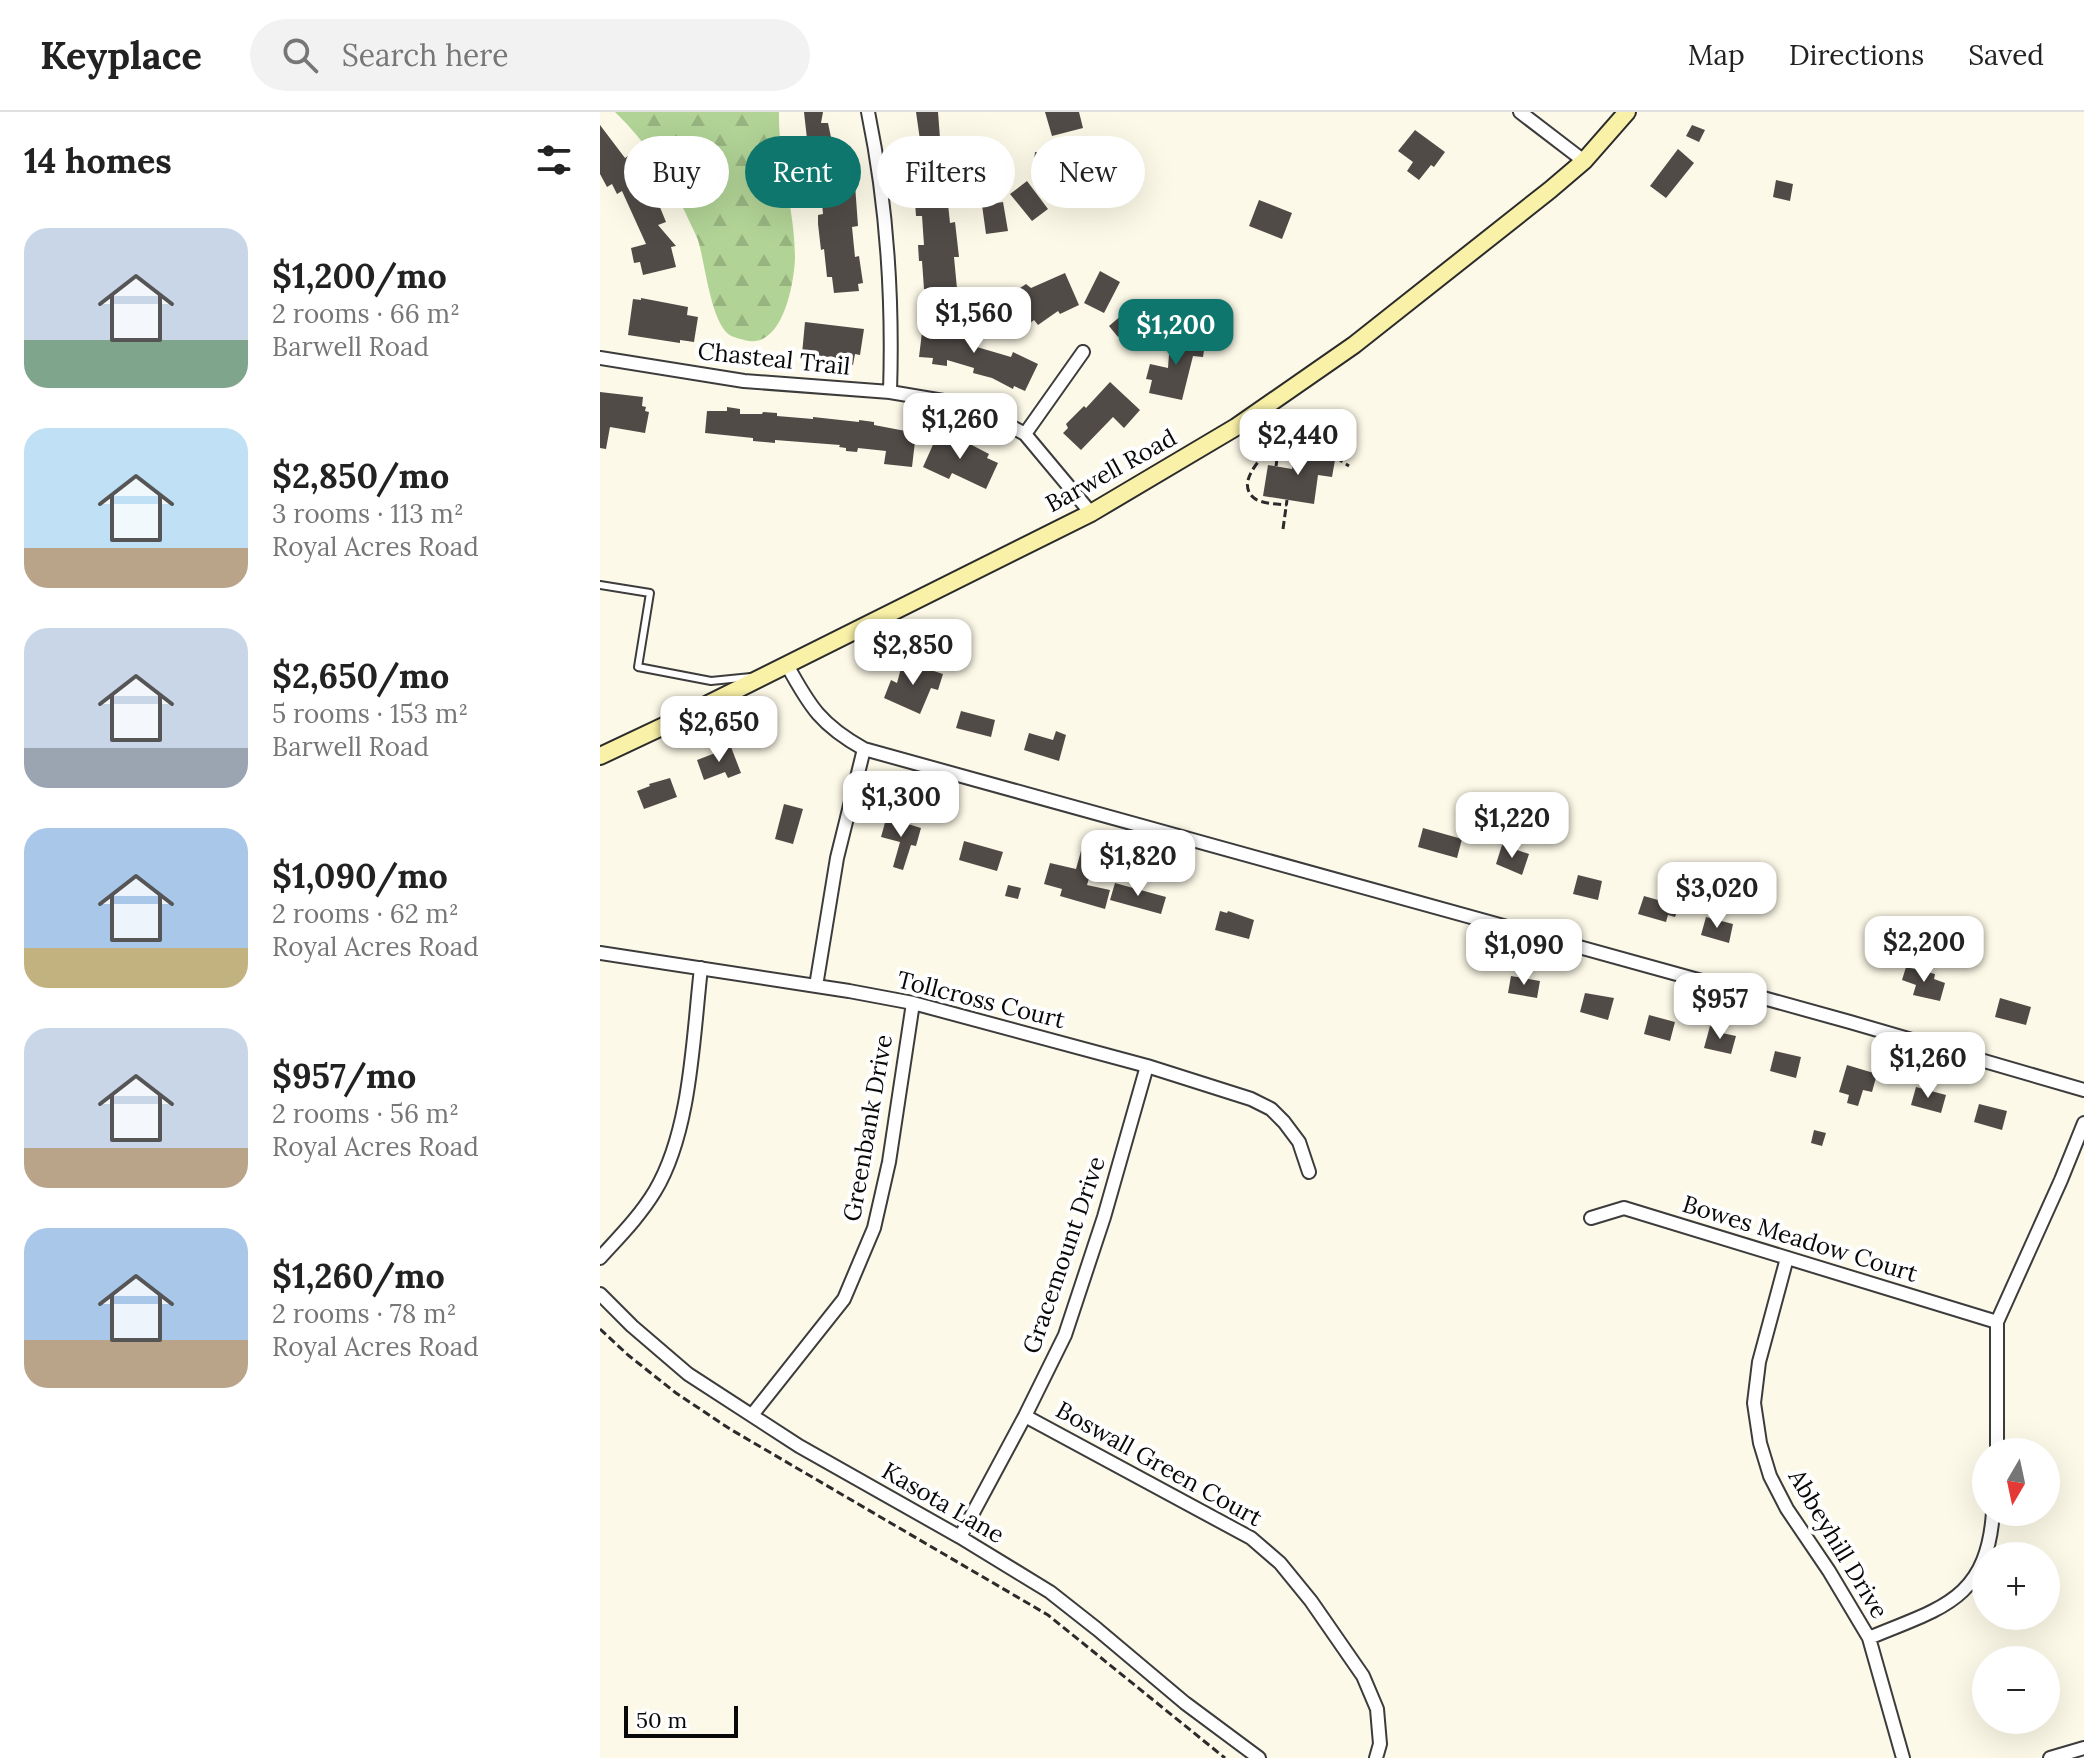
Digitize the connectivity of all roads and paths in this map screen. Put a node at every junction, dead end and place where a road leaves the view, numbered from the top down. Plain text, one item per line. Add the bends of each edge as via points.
1 (868, 112) edge
2 (1520, 112) edge
3 (1627, 112) edge
4 (877, 156) edge
5 (1584, 161) junction
6 (882, 208) edge
7 (1083, 352) dead end
8 (600, 358) edge
9 (890, 392) junction
10 (1025, 434) junction
11 (1280, 439) junction
12 (1276, 466) dead end
13 (1349, 466) dead end
14 (1091, 513) junction
15 (1283, 529) dead end
16 (600, 585) edge
17 (787, 665) junction
18 (762, 676) junction
19 (864, 749) junction
20 (600, 756) edge
21 (600, 953) edge
22 (701, 968) junction
23 (816, 986) junction
24 (913, 1003) junction
25 (1147, 1066) junction
26 (2084, 1090) edge
27 (2084, 1123) edge
28 (1309, 1172) dead end
29 (1591, 1218) dead end
30 (600, 1258) edge
31 (1787, 1258) junction
32 (600, 1294) edge
33 (1997, 1322) junction
34 (600, 1329) edge
35 (752, 1415) junction
36 (1025, 1416) junction
37 (1997, 1438) edge
38 (1992, 1526) edge
39 (960, 1537) junction
40 (1869, 1638) junction
41 (2084, 1748) edge
42 (1225, 1758) edge
43 (1259, 1758) edge
44 (1376, 1758) edge
45 (1903, 1758) edge
46 (2050, 1758) edge

1 - 4 street
2 - 5 street
3 - 5 street, Barwell Road
5 - 14 street, Barwell Road via 1354,345 1236,427
6 - 9 street via 892,328
7 - 10 street
8 - 9 street, Chasteal Trail via 744,381
9 - 10 street, Chasteal Trail via 973,406
10 - 14 street, Chasteal Trail
11 - 12 path
11 - 13 path via 1317,445
11 - 15 path via 1250,471 1249,488 1259,501 1287,502
14 - 17 street, Barwell Road
16 - 18 lane via 650,593 638,667 711,681
17 - 18 street, Barwell Road
17 - 19 street via 819,716
18 - 20 street, Barwell Road
19 - 23 street via 837,858
19 - 26 street
21 - 22 street, Tollcross Court
22 - 23 street, Tollcross Court
22 - 30 street via 676,1142 656,1190
23 - 24 street, Tollcross Court
24 - 25 street, Tollcross Court
24 - 35 street, Greenbank Drive via 874,1228 844,1299
25 - 28 street, Tollcross Court via 1271,1109 1299,1142
25 - 36 street, Gracemount Drive via 1065,1335
27 - 33 street
29 - 31 street, Bowes Meadow Court via 1624,1208
31 - 33 street, Bowes Meadow Court
31 - 40 street, Abbeyhill Drive via 1759,1362 1754,1403 1760,1443 1787,1509
32 - 35 street, Kasota Lane via 688,1374
33 - 37 street
34 - 42 path via 676,1393 730,1429 1048,1615
35 - 39 street, Kasota Lane
36 - 39 street, Gracemount Drive
36 - 44 street, Boswall Green Court via 1251,1538 1280,1563 1363,1676 1377,1709
38 - 40 street via 1984,1561 1959,1594 1940,1609
39 - 43 street, Kasota Lane via 1050,1592
40 - 45 street, Abbeyhill Drive
41 - 46 street

